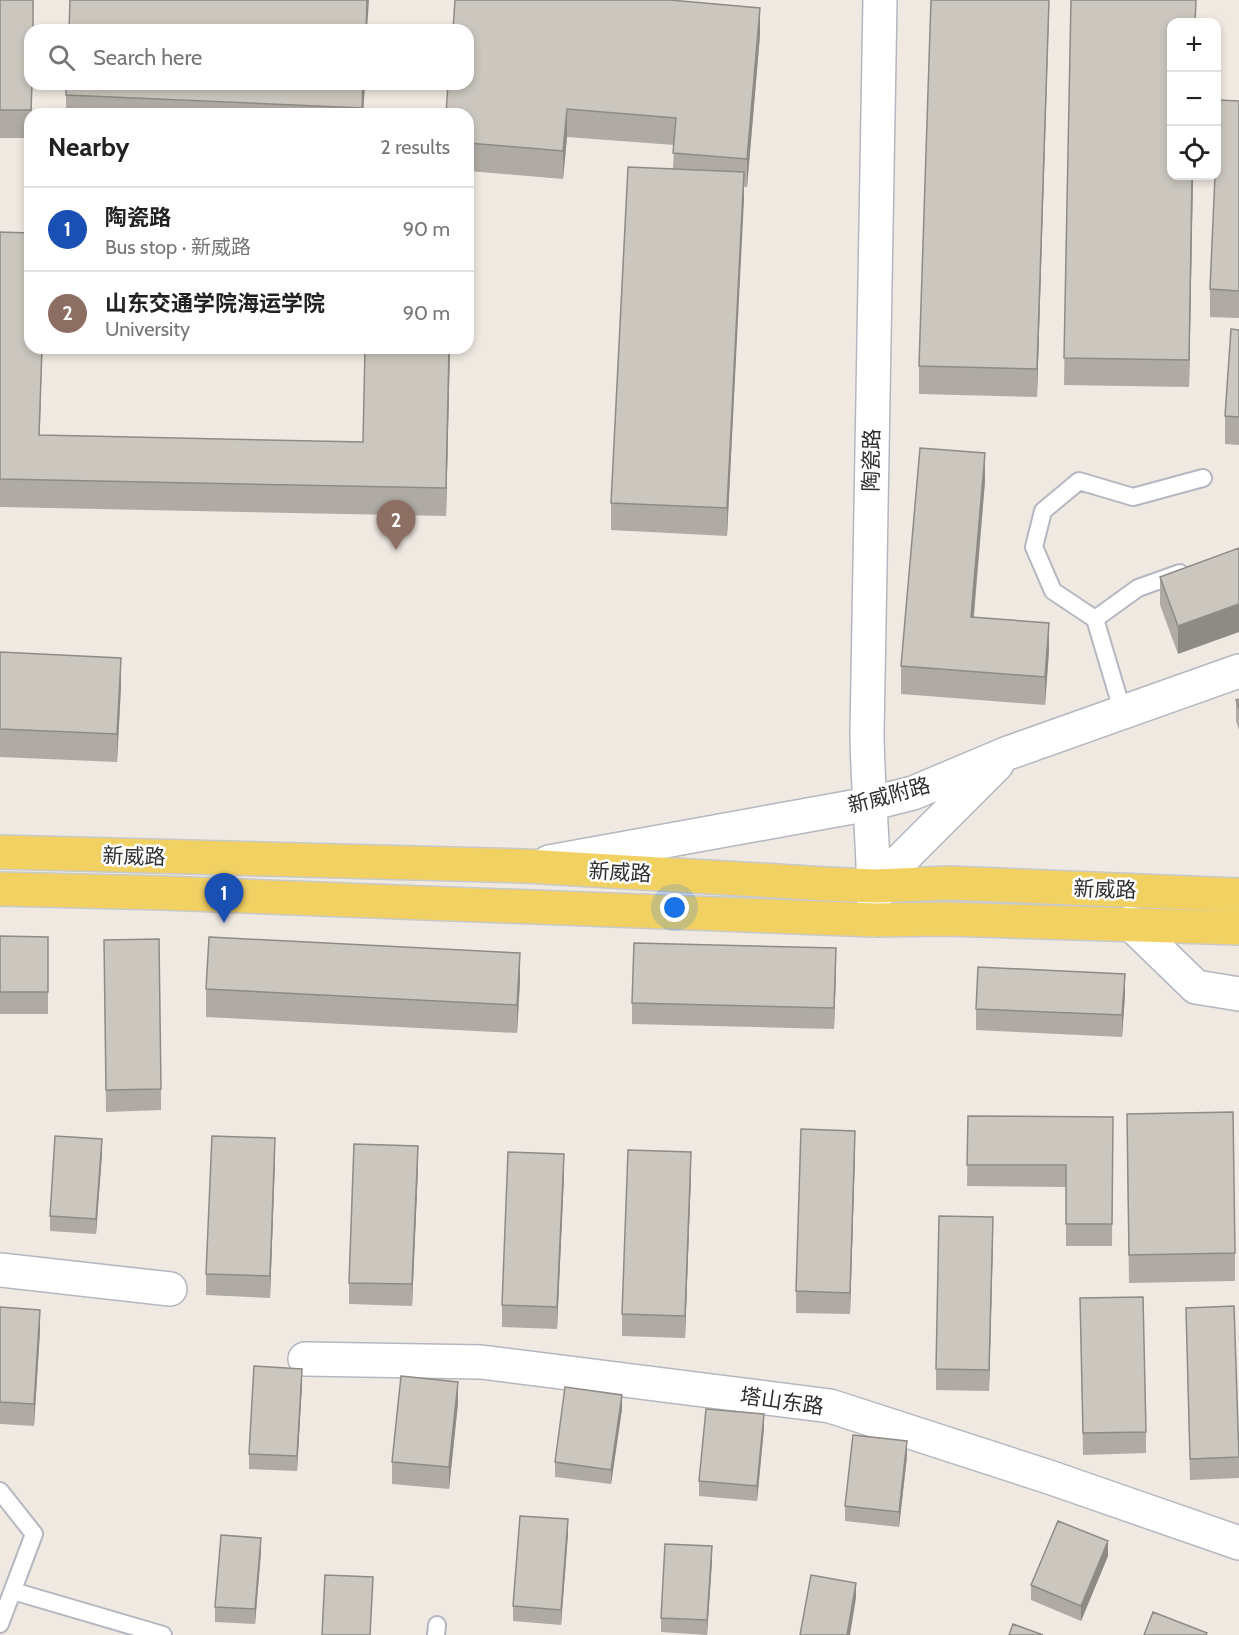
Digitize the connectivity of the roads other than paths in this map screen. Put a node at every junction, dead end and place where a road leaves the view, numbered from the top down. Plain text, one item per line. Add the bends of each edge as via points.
1 (880, 0) edge
2 (1203, 478) dead end
3 (1194, 568) edge
4 (1095, 619) junction
5 (1239, 671) edge
6 (1123, 713) junction
7 (1008, 753) junction
8 (869, 804) junction
9 (0, 852) edge
10 (525, 866) junction
11 (875, 885) junction
12 (0, 889) edge
13 (1239, 895) edge
14 (874, 920) junction
15 (1130, 924) junction
16 (1239, 928) edge
17 (1239, 994) edge
18 (0, 1270) edge
19 (170, 1289) dead end
20 (305, 1359) dead end
21 (0, 1491) edge
22 (1239, 1543) edge
23 (13, 1591) junction
24 (0, 1624) edge
25 (163, 1635) edge

1 - 8 street, 陶瓷路
2 - 4 lane via 1133,497 1079,481 1044,511 1034,547 1053,591
3 - 4 lane via 1138,588
4 - 6 lane
5 - 6 street, 新威附路
6 - 7 street, 新威附路
7 - 8 street, 新威附路 via 914,793
7 - 11 street
8 - 10 street, 新威附路
8 - 11 street, 陶瓷路
9 - 10 main road, 新威路
10 - 11 main road, 新威路
11 - 13 main road, 新威路 via 949,883
11 - 14 street, 陶瓷路
12 - 14 main road, 新威路
14 - 15 main road, 新威路
15 - 16 main road, 新威路
15 - 17 street via 1196,987
18 - 19 street
20 - 22 street, 塔山东路 via 481,1362 830,1406
21 - 23 lane via 34,1534
23 - 24 lane
23 - 25 lane

